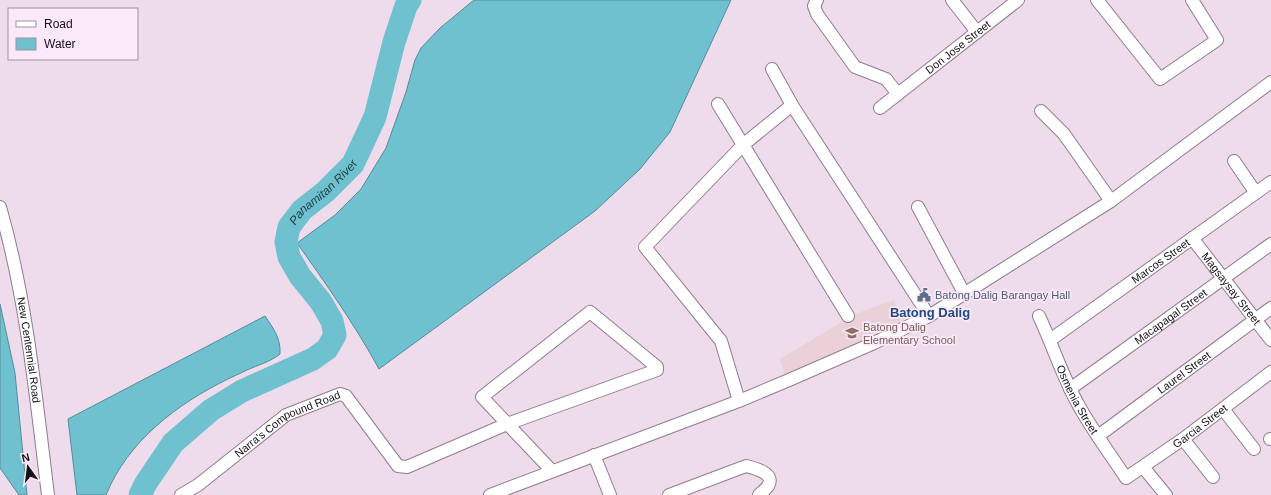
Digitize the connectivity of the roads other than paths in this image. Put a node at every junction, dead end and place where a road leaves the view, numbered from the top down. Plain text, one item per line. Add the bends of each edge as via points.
1 (816, 0) edge
2 (952, 0) edge
3 (1018, 0) edge
4 (1097, 0) edge
5 (1192, 0) edge
6 (977, 32) junction
7 (772, 69) dead end
8 (1271, 82) edge
9 (898, 94) junction
10 (718, 104) dead end
11 (792, 105) junction
12 (880, 108) dead end
13 (1041, 111) dead end
14 (743, 145) junction
15 (1234, 161) dead end
16 (1271, 182) edge
17 (1256, 193) junction
18 (1111, 201) junction
19 (0, 207) edge
20 (918, 207) dead end
21 (1192, 238) junction
22 (1271, 244) edge
23 (1224, 279) junction
24 (964, 293) junction
25 (1271, 308) edge
26 (848, 316) dead end
27 (929, 316) junction
28 (1039, 316) dead end
29 (1255, 320) junction
30 (1050, 340) junction
31 (1271, 340) edge
32 (1271, 372) edge
33 (1070, 389) junction
34 (739, 401) junction
35 (1223, 409) junction
36 (507, 424) junction
37 (1098, 436) junction
38 (1183, 439) junction
39 (1254, 450) dead end
40 (594, 455) junction
41 (1143, 466) junction
42 (552, 471) junction
43 (1213, 477) dead end
44 (1126, 478) joint
45 (48, 495) edge
46 (181, 495) edge
47 (490, 495) edge
48 (610, 495) edge
49 (669, 495) edge
50 (759, 495) edge
51 (1166, 495) edge

1 - 9 street via 814,6 817,14 855,67 886,79
2 - 6 street
3 - 6 street, Don Jose Street
4 - 5 street via 1160,79 1217,40
6 - 9 street, Don Jose Street
7 - 11 street
8 - 18 street
9 - 12 street, Don Jose Street
10 - 14 street
11 - 14 street
11 - 27 street
13 - 18 street via 1064,134
14 - 26 street
14 - 34 street via 646,247 721,341
15 - 17 street
16 - 17 street, Marcos Street
17 - 21 street, Marcos Street
18 - 24 street
19 - 45 street, New Centennial Road via 22,303
20 - 24 street
21 - 23 street, Magsaysay Street
21 - 30 street, Marcos Street
22 - 23 street, Macapagal Street
23 - 29 street, Magsaysay Street
23 - 33 street, Macapagal Street
24 - 27 street
25 - 29 street, Laurel Street
27 - 34 street via 836,360
28 - 30 street, Osmenia Street
29 - 31 street, Magsaysay Street
29 - 37 street, Laurel Street
30 - 33 street, Osmenia Street
32 - 35 street, Garcia Street
33 - 37 street, Osmenia Street
34 - 40 street
35 - 38 street, Garcia Street
35 - 39 street
36 - 36 street via 657,370 657,367 590,312 482,397
36 - 42 street
36 - 46 street, Narra's Compound Road via 407,467 398,466 346,396 340,394 286,415 198,485
37 - 44 street, Osmenia Street
38 - 41 street, Garcia Street
38 - 43 street
40 - 42 street
40 - 48 street
41 - 44 street, Garcia Street
41 - 51 street
42 - 47 street
49 - 50 street via 746,466 755,468 770,479 769,485

